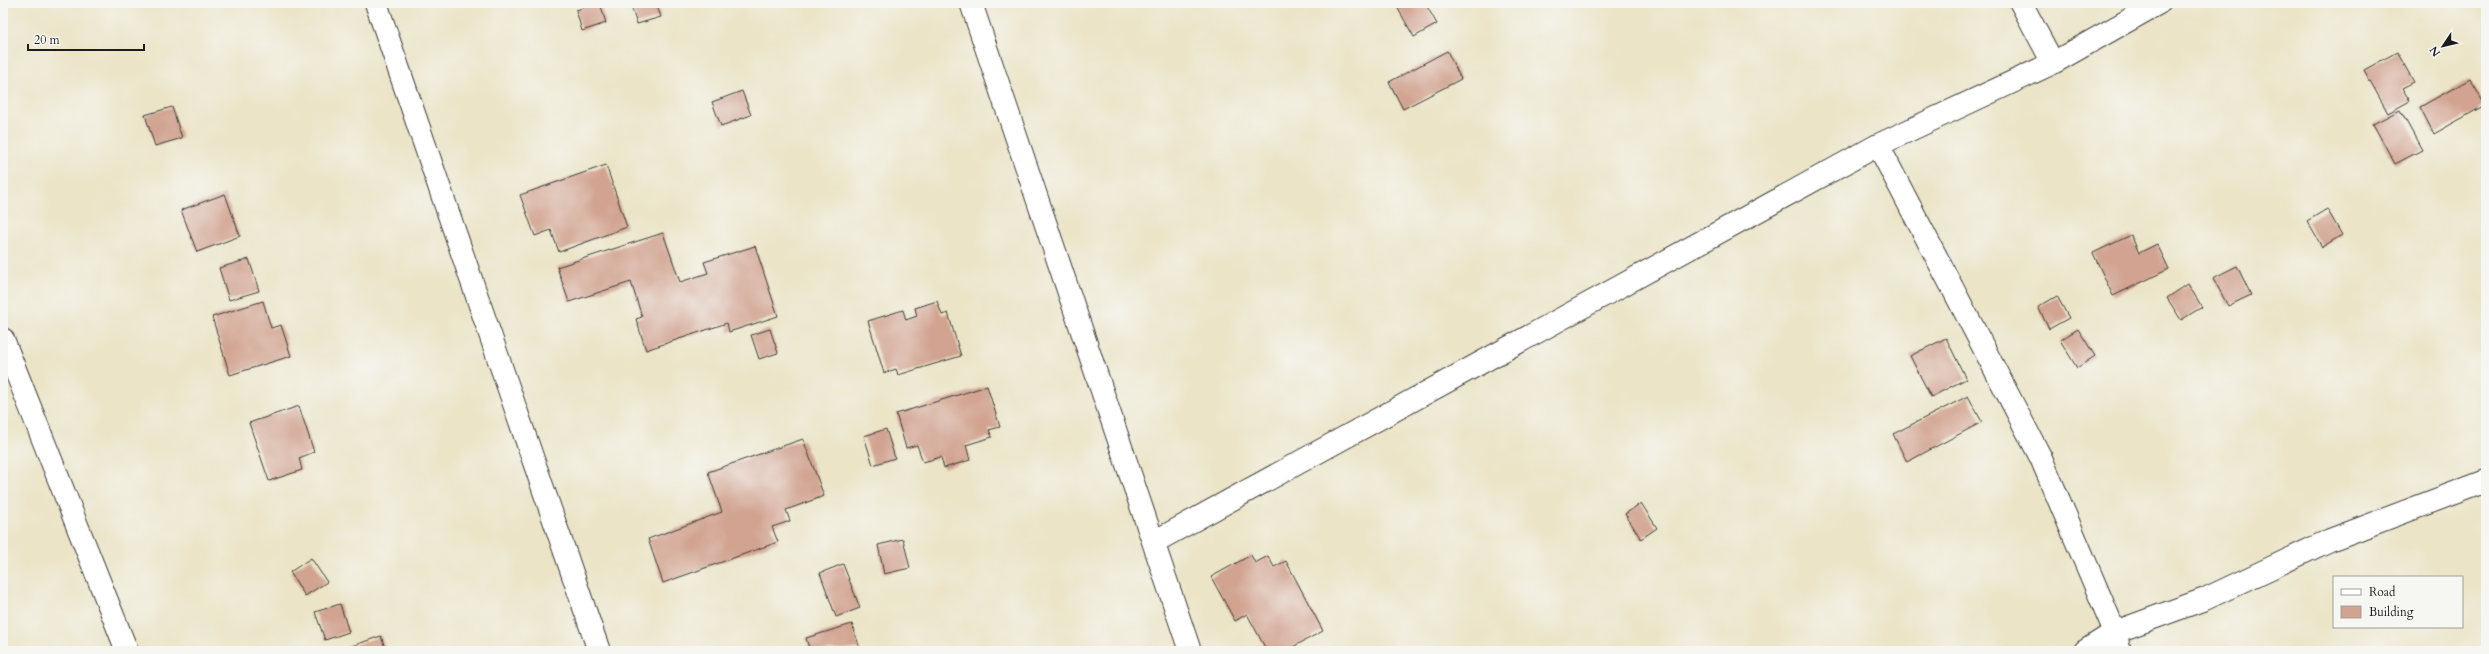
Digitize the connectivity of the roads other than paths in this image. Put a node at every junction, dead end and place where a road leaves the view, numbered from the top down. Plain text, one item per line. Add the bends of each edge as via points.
1 (376, 3) edge
2 (971, 3) edge
3 (2021, 3) edge
4 (2159, 3) edge
5 (2053, 63) junction
6 (1878, 145) junction
7 (3, 339) edge
8 (2486, 481) edge
9 (1154, 542) junction
10 (2117, 641) edge
11 (127, 651) edge
12 (599, 651) edge
13 (1190, 651) edge
14 (2085, 651) edge

1 - 12 street
2 - 9 street
3 - 5 street
4 - 5 street
5 - 6 street
6 - 9 street
6 - 10 street via 2041,458
7 - 11 street
8 - 10 street via 2330,540
9 - 13 street
10 - 14 street

